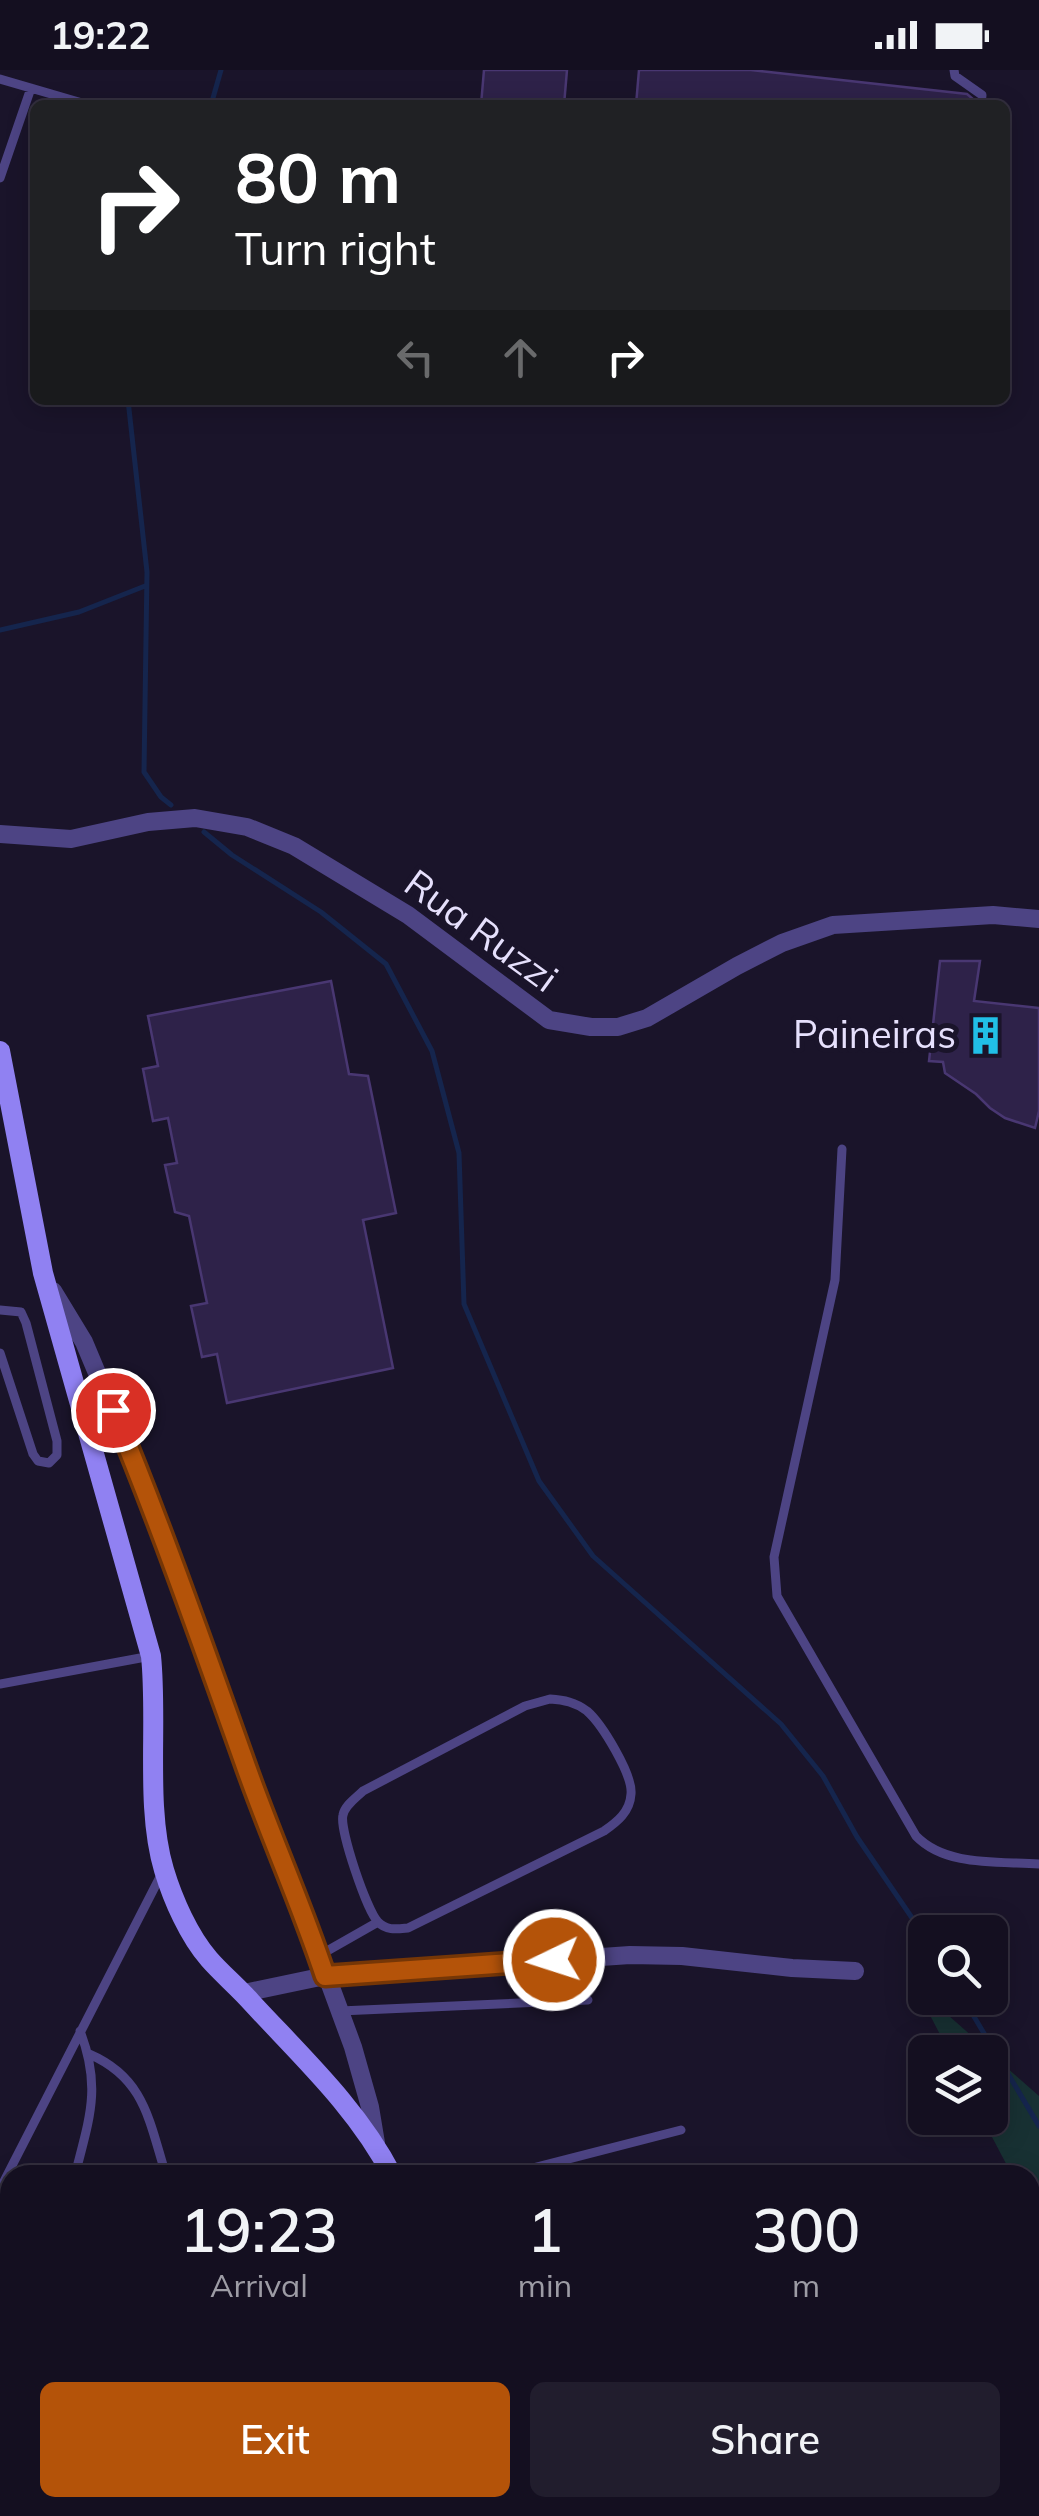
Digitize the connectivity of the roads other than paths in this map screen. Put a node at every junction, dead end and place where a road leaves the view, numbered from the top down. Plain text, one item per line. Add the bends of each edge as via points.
1 (954, 70) edge
2 (0, 79) edge
3 (30, 88) junction
4 (72, 100) edge
5 (982, 100) edge
6 (0, 178) edge
7 (0, 834) edge
8 (1039, 919) edge
9 (0, 1050) edge
10 (842, 1149) dead end
11 (43, 1273) junction
12 (0, 1310) edge
13 (0, 1353) edge
14 (151, 1656) junction
15 (0, 1684) edge
16 (1039, 1864) edge
17 (164, 1869) junction
18 (378, 1922) junction
19 (319, 1956) junction
20 (854, 1971) dead end
21 (325, 1976) junction
22 (244, 1993) junction
23 (588, 2000) dead end
24 (340, 2012) junction
25 (80, 2031) junction
26 (89, 2054) junction
27 (681, 2130) dead end
28 (376, 2143) junction
29 (12, 2165) edge
30 (77, 2165) edge
31 (162, 2165) edge
32 (387, 2165) edge
33 (545, 2165) edge

1 - 5 lane
2 - 3 lane
3 - 4 lane
3 - 6 lane
7 - 8 street, Rua Ruzzi via 71,839 195,818 247,827 294,846 408,915 549,1020 591,1027 647,1018 737,966 833,925 993,915
9 - 11 street
10 - 16 lane via 835,1280 774,1558 777,1596 916,1836 946,1856
11 - 14 street
11 - 19 street via 84,1342 157,1516
12 - 13 lane via 21,1312 26,1323 57,1441 49,1462 32,1454
14 - 15 lane
14 - 17 street via 156,1824
17 - 22 street via 207,1957
17 - 25 lane
18 - 18 lane via 342,1828 350,1802 524,1706 550,1698 588,1712 630,1781 631,1797 617,1822 408,1928 392,1930
18 - 19 lane
19 - 21 street
20 - 21 street via 630,1956
21 - 22 street
21 - 24 street
22 - 28 street
23 - 24 lane
24 - 28 street
25 - 26 lane
25 - 29 lane
26 - 30 lane via 92,2100
26 - 31 lane via 133,2084
27 - 33 lane
28 - 32 street

